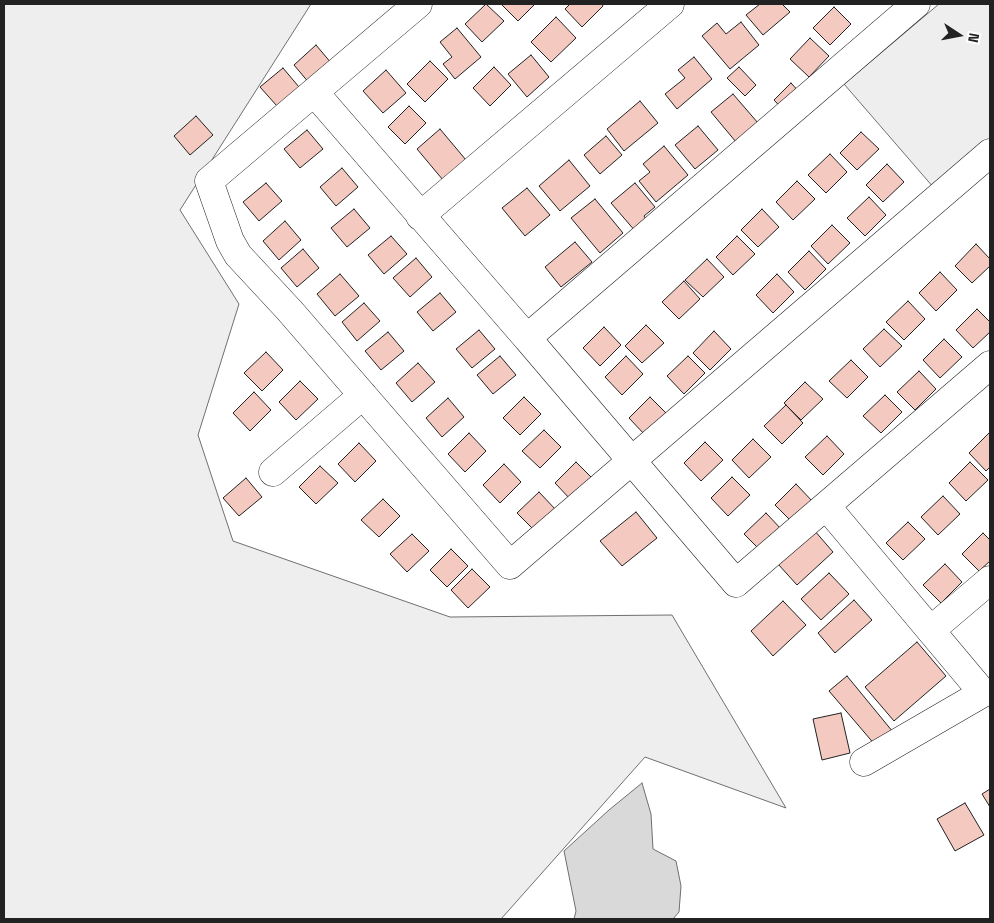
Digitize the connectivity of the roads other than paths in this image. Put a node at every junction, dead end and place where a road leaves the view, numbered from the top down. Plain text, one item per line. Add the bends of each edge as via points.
1 (418, 4) edge
2 (670, 4) edge
3 (916, 4) edge
4 (314, 92) junction
5 (990, 153) edge
6 (420, 216) junction
7 (527, 338) junction
8 (990, 365) edge
9 (363, 395) junction
10 (632, 461) junction
11 (273, 472) dead end
12 (827, 507) junction
13 (990, 580) edge
14 (931, 630) junction
15 (864, 762) dead end

1 - 4 street
2 - 6 street
3 - 7 street
4 - 6 street
4 - 9 street via 209,181 238,255
5 - 10 street
6 - 7 street
7 - 10 street
8 - 12 street
9 - 10 street via 510,565
9 - 11 street
10 - 12 street via 736,584
12 - 14 street
13 - 14 street
14 - 15 street via 982,693

